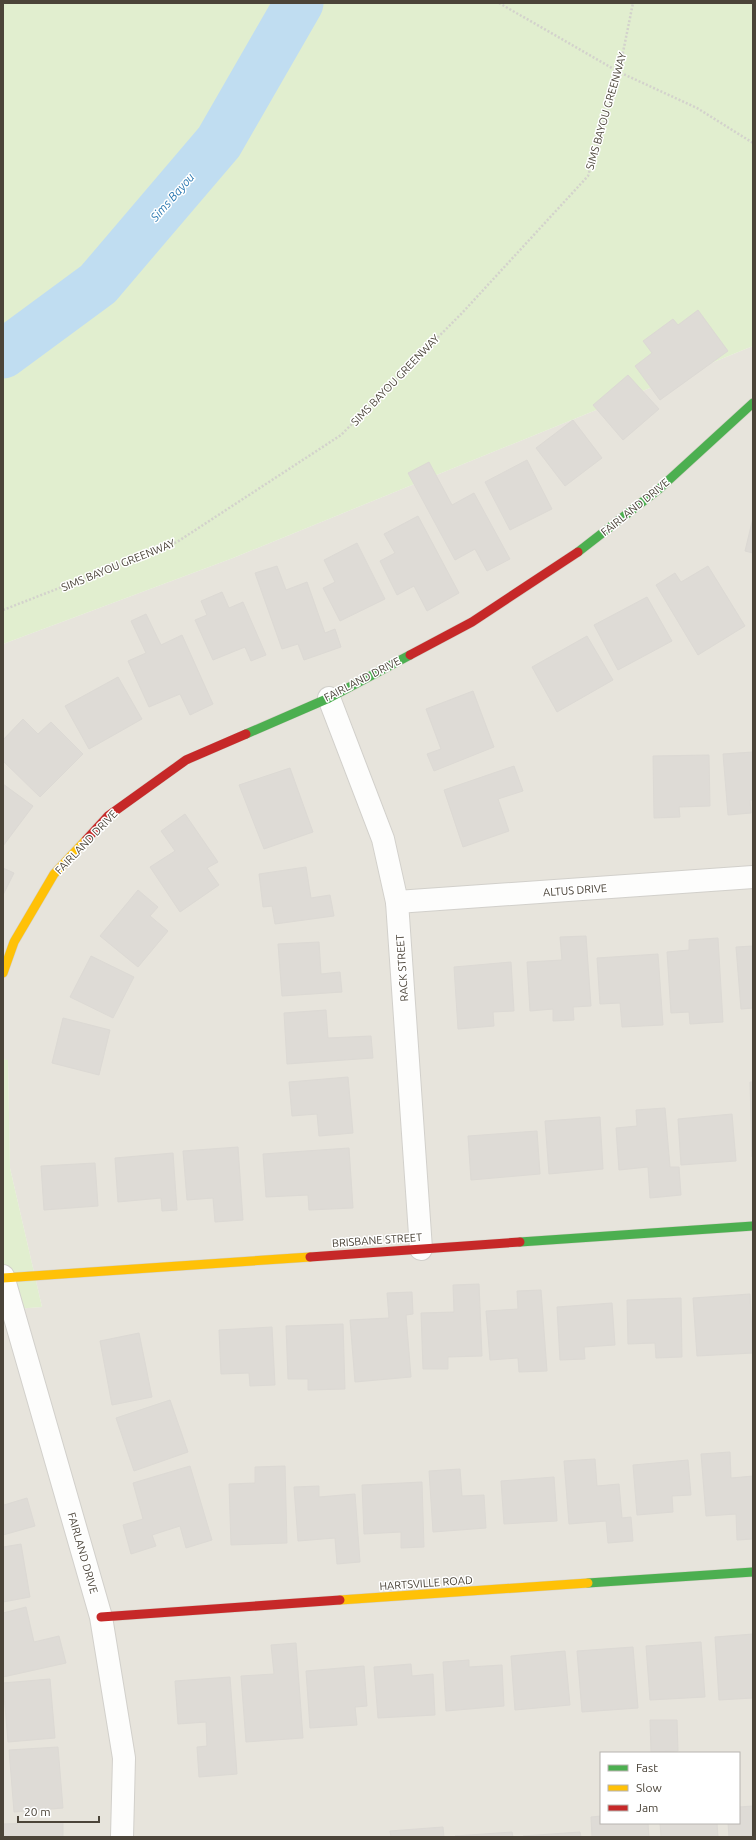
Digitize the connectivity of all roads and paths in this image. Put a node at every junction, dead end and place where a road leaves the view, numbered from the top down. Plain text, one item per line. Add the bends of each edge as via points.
1 (499, 3) edge
2 (633, 3) edge
3 (619, 72) junction
4 (753, 143) edge
5 (753, 403) edge
6 (3, 610) edge
7 (329, 698) junction
8 (753, 877) edge
9 (397, 902) junction
10 (3, 973) edge
11 (753, 1226) edge
12 (421, 1249) junction
13 (3, 1277) edge
14 (753, 1572) edge
15 (101, 1617) junction
16 (122, 1837) edge

1 - 3 path
2 - 3 path, SIMS BAYOU GREENWAY
3 - 4 path via 698,108
3 - 6 path, SIMS BAYOU GREENWAY via 588,176 463,312 341,436 177,542
5 - 7 street, FAIRLAND DRIVE via 659,489 574,555 472,622
7 - 9 street, RACK STREET via 383,839
7 - 10 street, FAIRLAND DRIVE via 186,760 108,816 54,874 14,942
8 - 9 street, ALTUS DRIVE
9 - 12 street, RACK STREET
11 - 12 street, BRISBANE STREET
12 - 13 street, BRISBANE STREET
13 - 15 street, FAIRLAND DRIVE
14 - 15 street, HARTSVILLE ROAD
15 - 16 street, FAIRLAND DRIVE via 124,1758

